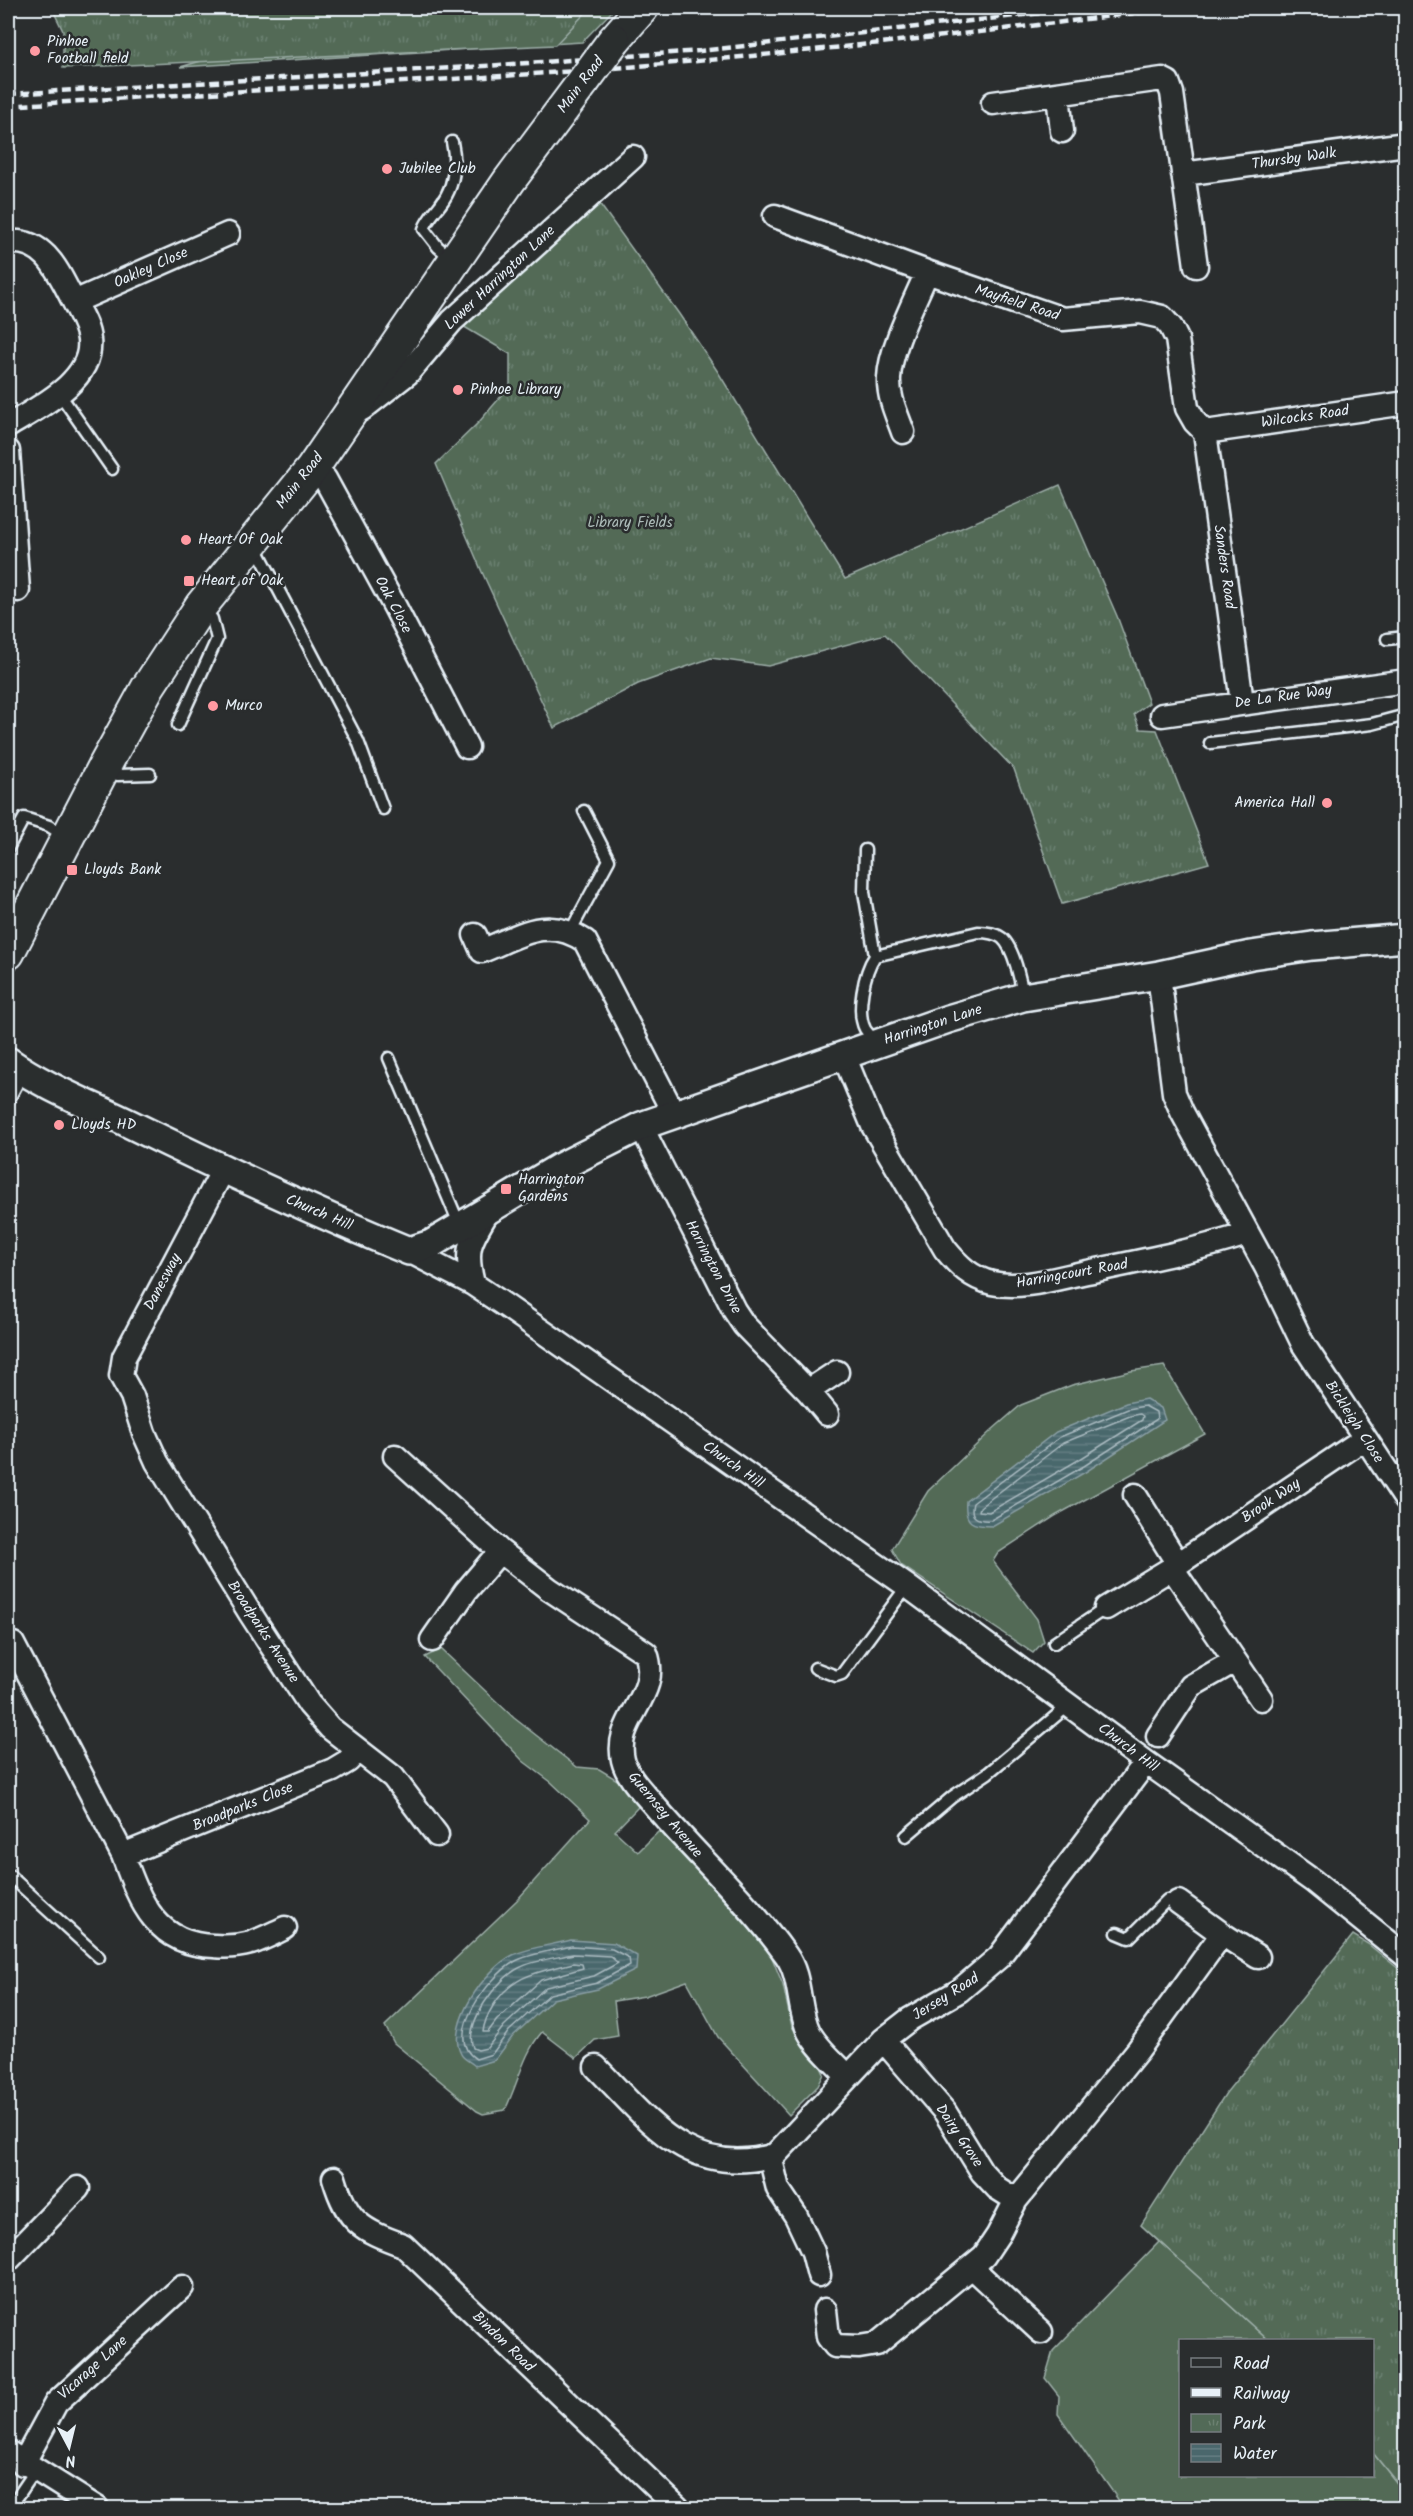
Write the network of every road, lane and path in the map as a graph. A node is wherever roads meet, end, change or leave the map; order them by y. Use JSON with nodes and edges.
{"nodes":[{"id":1,"x":627,"y":25,"type":"edge"},
{"id":2,"x":1058,"y":95,"type":"junction"},
{"id":3,"x":993,"y":103,"type":"dead end"},
{"id":4,"x":1062,"y":131,"type":"dead end"},
{"id":5,"x":452,"y":142,"type":"dead end"},
{"id":6,"x":1406,"y":144,"type":"edge"},
{"id":7,"x":633,"y":157,"type":"dead end"},
{"id":8,"x":1183,"y":174,"type":"junction"},
{"id":9,"x":775,"y":216,"type":"dead end"},
{"id":10,"x":228,"y":234,"type":"dead end"},
{"id":11,"x":8,"y":242,"type":"edge"},
{"id":12,"x":455,"y":261,"type":"junction"},
{"id":13,"x":1196,"y":266,"type":"dead end"},
{"id":14,"x":927,"y":272,"type":"junction"},
{"id":15,"x":74,"y":302,"type":"junction"},
{"id":16,"x":58,"y":393,"type":"junction"},
{"id":17,"x":1406,"y":403,"type":"edge"},
{"id":18,"x":342,"y":424,"type":"junction"},
{"id":19,"x":8,"y":426,"type":"edge"},
{"id":20,"x":903,"y":432,"type":"dead end"},
{"id":21,"x":1205,"y":432,"type":"junction"},
{"id":22,"x":8,"y":451,"type":"edge"},
{"id":23,"x":112,"y":469,"type":"dead end"},
{"id":24,"x":312,"y":469,"type":"junction"},
{"id":25,"x":253,"y":540,"type":"junction"},
{"id":26,"x":18,"y":590,"type":"dead end"},
{"id":27,"x":201,"y":606,"type":"junction"},
{"id":28,"x":1406,"y":637,"type":"edge"},
{"id":29,"x":1387,"y":639,"type":"dead end"},
{"id":30,"x":1406,"y":681,"type":"edge"},
{"id":31,"x":1242,"y":702,"type":"junction"},
{"id":32,"x":1162,"y":715,"type":"dead end"},
{"id":33,"x":1406,"y":715,"type":"edge"},
{"id":34,"x":178,"y":725,"type":"dead end"},
{"id":35,"x":1210,"y":743,"type":"dead end"},
{"id":36,"x":467,"y":747,"type":"dead end"},
{"id":37,"x":104,"y":767,"type":"junction"},
{"id":38,"x":150,"y":774,"type":"dead end"},
{"id":39,"x":383,"y":809,"type":"dead end"},
{"id":40,"x":584,"y":811,"type":"dead end"},
{"id":41,"x":67,"y":838,"type":"junction"},
{"id":42,"x":8,"y":848,"type":"edge"},
{"id":43,"x":865,"y":850,"type":"dead end"},
{"id":44,"x":570,"y":932,"type":"junction"},
{"id":45,"x":475,"y":935,"type":"dead end"},
{"id":46,"x":1406,"y":938,"type":"edge"},
{"id":47,"x":8,"y":953,"type":"edge"},
{"id":48,"x":875,"y":956,"type":"junction"},
{"id":49,"x":1159,"y":975,"type":"junction"},
{"id":50,"x":1023,"y":997,"type":"junction"},
{"id":51,"x":879,"y":1043,"type":"junction"},
{"id":52,"x":844,"y":1056,"type":"junction"},
{"id":53,"x":389,"y":1058,"type":"dead end"},
{"id":54,"x":16,"y":1067,"type":"edge"},
{"id":55,"x":8,"y":1101,"type":"edge"},
{"id":56,"x":674,"y":1114,"type":"junction"},
{"id":57,"x":641,"y":1126,"type":"junction"},
{"id":58,"x":223,"y":1170,"type":"junction"},
{"id":59,"x":489,"y":1210,"type":"junction"},
{"id":60,"x":460,"y":1227,"type":"junction"},
{"id":61,"x":1247,"y":1234,"type":"junction"},
{"id":62,"x":409,"y":1251,"type":"junction"},
{"id":63,"x":473,"y":1284,"type":"junction"},
{"id":64,"x":837,"y":1372,"type":"dead end"},
{"id":65,"x":808,"y":1391,"type":"junction"},
{"id":66,"x":132,"y":1396,"type":"joint"},
{"id":67,"x":827,"y":1414,"type":"dead end"},
{"id":68,"x":1365,"y":1438,"type":"junction"},
{"id":69,"x":395,"y":1456,"type":"dead end"},
{"id":70,"x":1135,"y":1495,"type":"dead end"},
{"id":71,"x":1406,"y":1500,"type":"edge"},
{"id":72,"x":500,"y":1551,"type":"junction"},
{"id":73,"x":1175,"y":1566,"type":"junction"},
{"id":74,"x":907,"y":1586,"type":"junction"},
{"id":75,"x":1106,"y":1608,"type":"joint"},
{"id":76,"x":432,"y":1640,"type":"dead end"},
{"id":77,"x":1054,"y":1643,"type":"dead end"},
{"id":78,"x":13,"y":1644,"type":"dead end"},
{"id":79,"x":1233,"y":1662,"type":"junction"},
{"id":80,"x":814,"y":1668,"type":"dead end"},
{"id":81,"x":1261,"y":1699,"type":"dead end"},
{"id":82,"x":1069,"y":1705,"type":"junction"},
{"id":83,"x":1158,"y":1736,"type":"dead end"},
{"id":84,"x":358,"y":1750,"type":"junction"},
{"id":85,"x":1146,"y":1762,"type":"junction"},
{"id":86,"x":437,"y":1835,"type":"dead end"},
{"id":87,"x":906,"y":1836,"type":"dead end"},
{"id":88,"x":123,"y":1855,"type":"junction"},
{"id":89,"x":8,"y":1874,"type":"edge"},
{"id":90,"x":1178,"y":1902,"type":"joint"},
{"id":91,"x":285,"y":1928,"type":"dead end"},
{"id":92,"x":1117,"y":1932,"type":"dead end"},
{"id":93,"x":1222,"y":1934,"type":"junction"},
{"id":94,"x":1406,"y":1956,"type":"edge"},
{"id":95,"x":1258,"y":1957,"type":"dead end"},
{"id":96,"x":99,"y":1958,"type":"dead end"},
{"id":97,"x":883,"y":2040,"type":"junction"},
{"id":98,"x":596,"y":2067,"type":"dead end"},
{"id":99,"x":848,"y":2077,"type":"junction"},
{"id":100,"x":770,"y":2156,"type":"junction"},
{"id":101,"x":334,"y":2178,"type":"dead end"},
{"id":102,"x":78,"y":2188,"type":"dead end"},
{"id":103,"x":1016,"y":2200,"type":"junction"},
{"id":104,"x":8,"y":2260,"type":"edge"},
{"id":105,"x":970,"y":2267,"type":"junction"},
{"id":106,"x":819,"y":2275,"type":"dead end"},
{"id":107,"x":182,"y":2287,"type":"dead end"},
{"id":108,"x":825,"y":2310,"type":"dead end"},
{"id":109,"x":1041,"y":2331,"type":"dead end"},
{"id":110,"x":22,"y":2463,"type":"edge"},
{"id":111,"x":8,"y":2505,"type":"edge"},
{"id":112,"x":97,"y":2508,"type":"edge"},
{"id":113,"x":678,"y":2508,"type":"edge"}],
"edges":[{"from":1,"to":12,"type":"main road","name":"Main Road","bridge":true},
{"from":2,"to":3,"type":"street"},
{"from":2,"to":4,"type":"street"},
{"from":2,"to":8,"type":"street"},
{"from":5,"to":12,"type":"lane"},
{"from":6,"to":8,"type":"street","name":"Thursby Walk"},
{"from":7,"to":18,"type":"street","name":"Lower Harrington Lane"},
{"from":8,"to":13,"type":"street"},
{"from":9,"to":14,"type":"street","name":"Mayfield Road"},
{"from":10,"to":15,"type":"street","name":"Oakley Close"},
{"from":11,"to":15,"type":"street"},
{"from":12,"to":18,"type":"main road","name":"Main Road"},
{"from":14,"to":20,"type":"street"},
{"from":14,"to":21,"type":"street","name":"Mayfield Road"},
{"from":15,"to":16,"type":"street"},
{"from":16,"to":19,"type":"street"},
{"from":16,"to":23,"type":"lane"},
{"from":17,"to":21,"type":"street","name":"Wilcocks Road"},
{"from":18,"to":24,"type":"main road","name":"Main Road"},
{"from":21,"to":31,"type":"street","name":"Sanders Road"},
{"from":22,"to":26,"type":"street"},
{"from":24,"to":25,"type":"main road","name":"Main Road"},
{"from":24,"to":36,"type":"street","name":"Oak Close"},
{"from":25,"to":27,"type":"main road","name":"Main Road"},
{"from":25,"to":39,"type":"lane"},
{"from":27,"to":34,"type":"lane"},
{"from":27,"to":37,"type":"main road","name":"Main Road"},
{"from":28,"to":29,"type":"lane"},
{"from":30,"to":31,"type":"street","name":"De La Rue Way"},
{"from":31,"to":32,"type":"street","name":"De La Rue Way"},
{"from":33,"to":35,"type":"lane"},
{"from":37,"to":38,"type":"lane"},
{"from":37,"to":41,"type":"main road","name":"Main Road"},
{"from":40,"to":44,"type":"lane"},
{"from":41,"to":42,"type":"lane"},
{"from":41,"to":47,"type":"main road","name":"Main Road"},
{"from":43,"to":48,"type":"lane"},
{"from":44,"to":45,"type":"street"},
{"from":44,"to":56,"type":"street"},
{"from":46,"to":49,"type":"street","name":"Harrington Lane"},
{"from":48,"to":50,"type":"lane"},
{"from":48,"to":51,"type":"lane"},
{"from":49,"to":50,"type":"street","name":"Harrington Lane"},
{"from":49,"to":61,"type":"street"},
{"from":50,"to":51,"type":"street","name":"Harrington Lane"},
{"from":51,"to":52,"type":"street","name":"Harrington Lane"},
{"from":52,"to":56,"type":"street","name":"Harrington Lane"},
{"from":52,"to":61,"type":"street","name":"Harringcourt Road"},
{"from":53,"to":60,"type":"lane"},
{"from":54,"to":55,"type":"lane"},
{"from":54,"to":58,"type":"street","name":"Church Hill"},
{"from":56,"to":57,"type":"street","name":"Harrington Lane"},
{"from":57,"to":59,"type":"street","name":"Harrington Lane"},
{"from":57,"to":65,"type":"street","name":"Harrington Drive"},
{"from":58,"to":62,"type":"street","name":"Church Hill"},
{"from":58,"to":66,"type":"street","name":"Danesway"},
{"from":59,"to":60,"type":"street","name":"Harrington Lane"},
{"from":59,"to":63,"type":"street","name":"Harrington Lane"},
{"from":60,"to":62,"type":"street","name":"Harrington Lane"},
{"from":61,"to":68,"type":"street","name":"Bickleigh Close"},
{"from":62,"to":63,"type":"street","name":"Church Hill"},
{"from":63,"to":74,"type":"street","name":"Church Hill"},
{"from":64,"to":65,"type":"street"},
{"from":65,"to":67,"type":"street","name":"Harrington Drive"},
{"from":66,"to":84,"type":"street","name":"Broadparks Avenue"},
{"from":68,"to":71,"type":"street","name":"Bickleigh Close"},
{"from":68,"to":73,"type":"street","name":"Brook Way"},
{"from":69,"to":72,"type":"street","name":"Guernsey Avenue"},
{"from":70,"to":73,"type":"street"},
{"from":72,"to":76,"type":"street"},
{"from":72,"to":99,"type":"street","name":"Guernsey Avenue"},
{"from":73,"to":75,"type":"street","name":"Brook Way"},
{"from":73,"to":79,"type":"street"},
{"from":74,"to":80,"type":"lane"},
{"from":74,"to":82,"type":"street","name":"Church Hill"},
{"from":75,"to":77,"type":"lane","name":"Brook Way"},
{"from":78,"to":88,"type":"street"},
{"from":79,"to":81,"type":"street"},
{"from":79,"to":83,"type":"street"},
{"from":82,"to":85,"type":"street","name":"Church Hill"},
{"from":82,"to":87,"type":"lane"},
{"from":84,"to":86,"type":"street","name":"Broadparks Avenue"},
{"from":84,"to":88,"type":"street","name":"Broadparks Close"},
{"from":85,"to":94,"type":"street","name":"Church Hill"},
{"from":85,"to":97,"type":"street","name":"Jersey Road"},
{"from":88,"to":91,"type":"street"},
{"from":89,"to":96,"type":"lane"},
{"from":90,"to":92,"type":"lane"},
{"from":90,"to":93,"type":"street"},
{"from":93,"to":95,"type":"street"},
{"from":93,"to":103,"type":"street"},
{"from":97,"to":99,"type":"street","name":"Jersey Road"},
{"from":97,"to":103,"type":"street","name":"Dairy Grove"},
{"from":98,"to":100,"type":"street"},
{"from":99,"to":100,"type":"street","name":"Jersey Road"},
{"from":100,"to":106,"type":"street"},
{"from":101,"to":113,"type":"street","name":"Bindon Road"},
{"from":102,"to":104,"type":"street"},
{"from":103,"to":105,"type":"street"},
{"from":105,"to":108,"type":"street"},
{"from":105,"to":109,"type":"street"},
{"from":107,"to":110,"type":"street","name":"Vicarage Lane"},
{"from":110,"to":111,"type":"lane"},
{"from":110,"to":112,"type":"street"}]}
